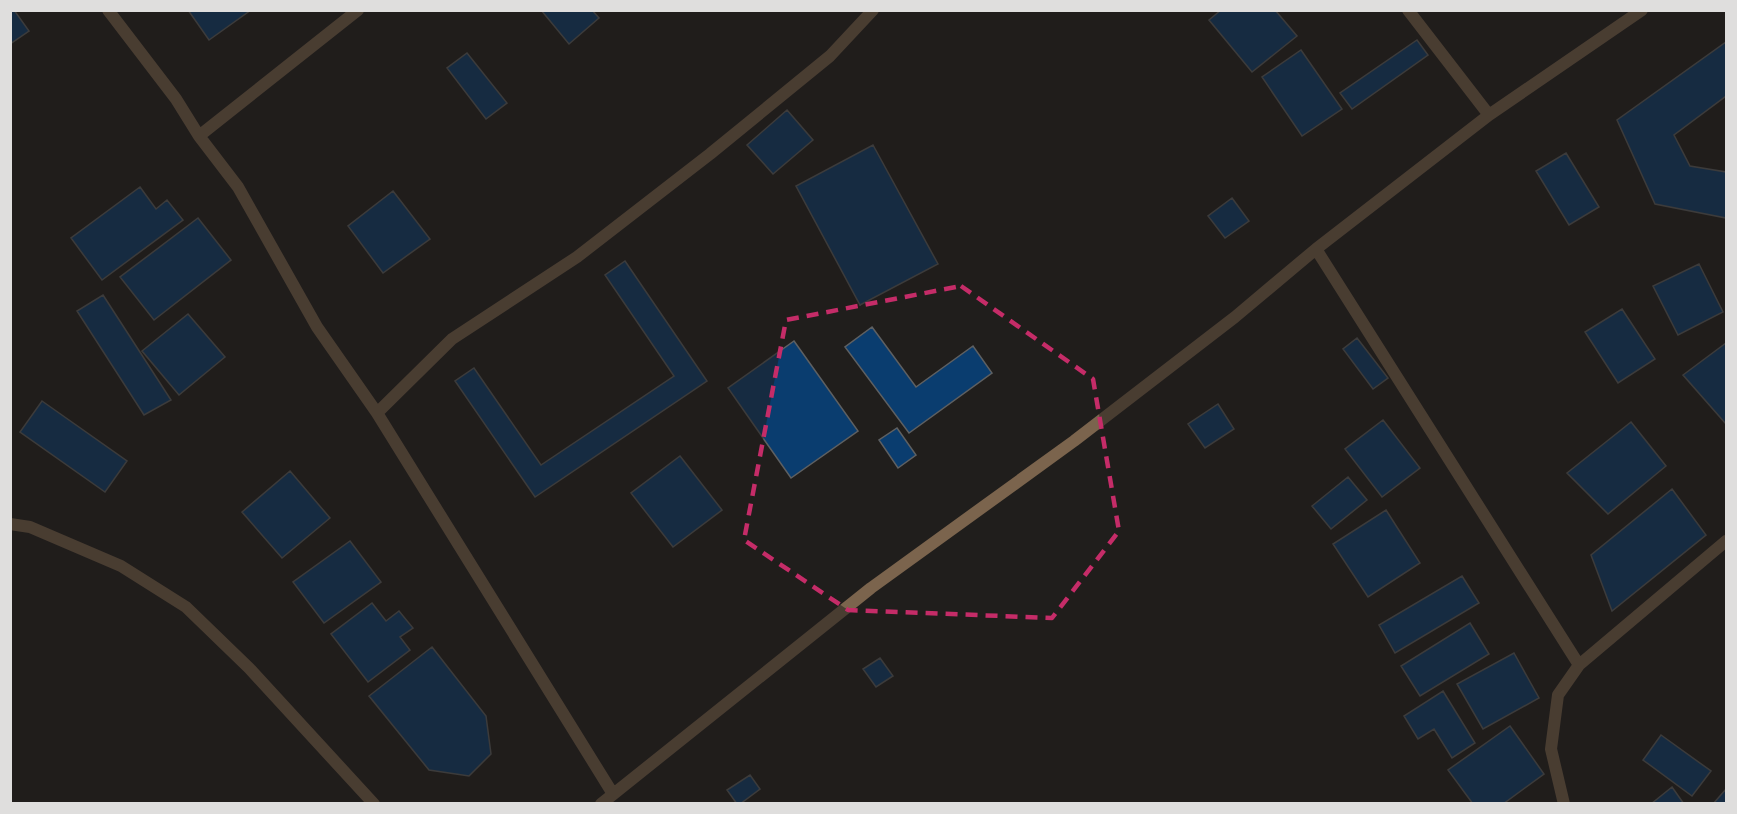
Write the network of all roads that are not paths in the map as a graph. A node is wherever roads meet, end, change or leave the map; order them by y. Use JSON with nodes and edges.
{"nodes":[{"id":1,"x":108,"y":10,"type":"edge"},
{"id":2,"x":358,"y":10,"type":"edge"},
{"id":3,"x":873,"y":10,"type":"edge"},
{"id":4,"x":1408,"y":10,"type":"edge"},
{"id":5,"x":1642,"y":10,"type":"edge"},
{"id":6,"x":1489,"y":115,"type":"junction"},
{"id":7,"x":199,"y":136,"type":"junction"},
{"id":8,"x":1316,"y":249,"type":"junction"},
{"id":9,"x":377,"y":413,"type":"junction"},
{"id":10,"x":10,"y":524,"type":"edge"},
{"id":11,"x":1726,"y":541,"type":"edge"},
{"id":12,"x":1579,"y":665,"type":"junction"},
{"id":13,"x":613,"y":794,"type":"junction"},
{"id":14,"x":374,"y":804,"type":"edge"},
{"id":15,"x":601,"y":804,"type":"edge"},
{"id":16,"x":1564,"y":804,"type":"edge"}],
"edges":[{"from":1,"to":7,"type":"street"},
{"from":2,"to":7,"type":"street"},
{"from":3,"to":9,"type":"street"},
{"from":4,"to":6,"type":"street"},
{"from":5,"to":6,"type":"street"},
{"from":6,"to":8,"type":"street"},
{"from":7,"to":9,"type":"street"},
{"from":8,"to":12,"type":"street"},
{"from":8,"to":13,"type":"street"},
{"from":9,"to":13,"type":"street"},
{"from":10,"to":14,"type":"street"},
{"from":11,"to":12,"type":"street"},
{"from":12,"to":16,"type":"street"},
{"from":13,"to":15,"type":"street"}]}
